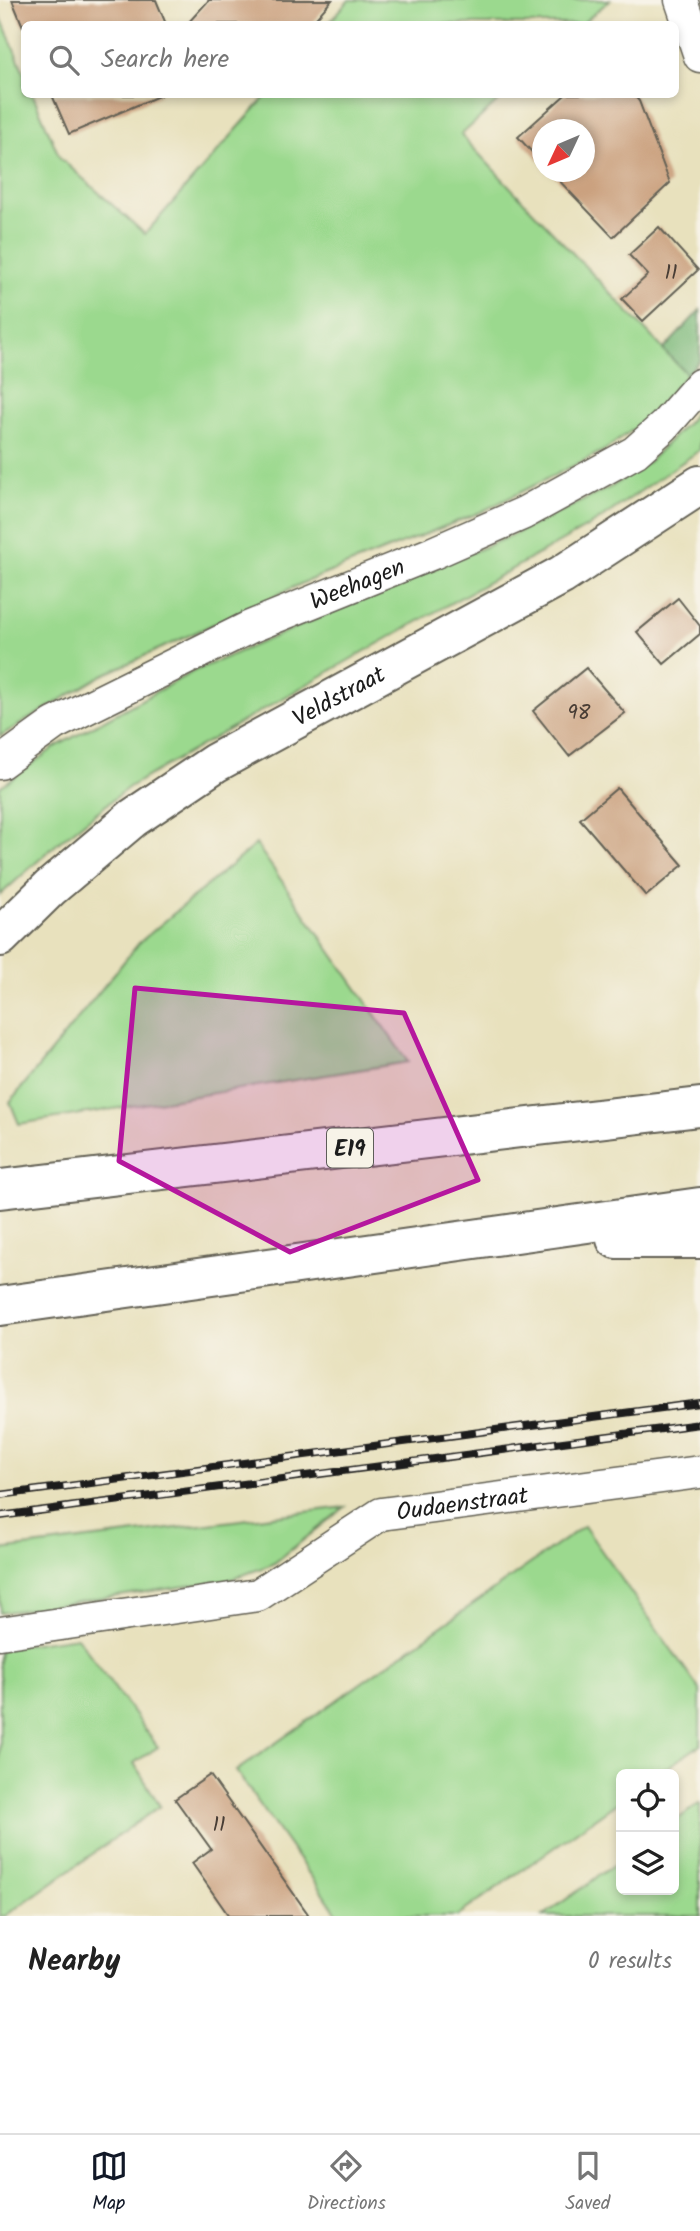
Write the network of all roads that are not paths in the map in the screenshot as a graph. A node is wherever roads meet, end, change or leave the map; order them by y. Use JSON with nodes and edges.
{"nodes":[{"id":1,"x":681,"y":0,"type":"edge"},
{"id":2,"x":700,"y":56,"type":"edge"},
{"id":3,"x":700,"y":385,"type":"edge"},
{"id":4,"x":700,"y":485,"type":"edge"},
{"id":5,"x":0,"y":763,"type":"edge"},
{"id":6,"x":0,"y":937,"type":"edge"},
{"id":7,"x":700,"y":1107,"type":"edge"},
{"id":8,"x":0,"y":1189,"type":"edge"},
{"id":9,"x":700,"y":1207,"type":"edge"},
{"id":10,"x":700,"y":1239,"type":"edge"},
{"id":11,"x":474,"y":1240,"type":"junction"},
{"id":12,"x":0,"y":1306,"type":"edge"},
{"id":13,"x":700,"y":1472,"type":"edge"},
{"id":14,"x":0,"y":1633,"type":"edge"}],
"edges":[{"from":1,"to":2,"type":"street"},
{"from":3,"to":5,"type":"street","name":"Weehagen"},
{"from":4,"to":6,"type":"main road","name":"Veldstraat"},
{"from":7,"to":8,"type":"main road","number":"E19"},
{"from":9,"to":11,"type":"main road"},
{"from":10,"to":11,"type":"main road"},
{"from":11,"to":12,"type":"main road"},
{"from":13,"to":14,"type":"street","name":"Oudaenstraat"}]}
